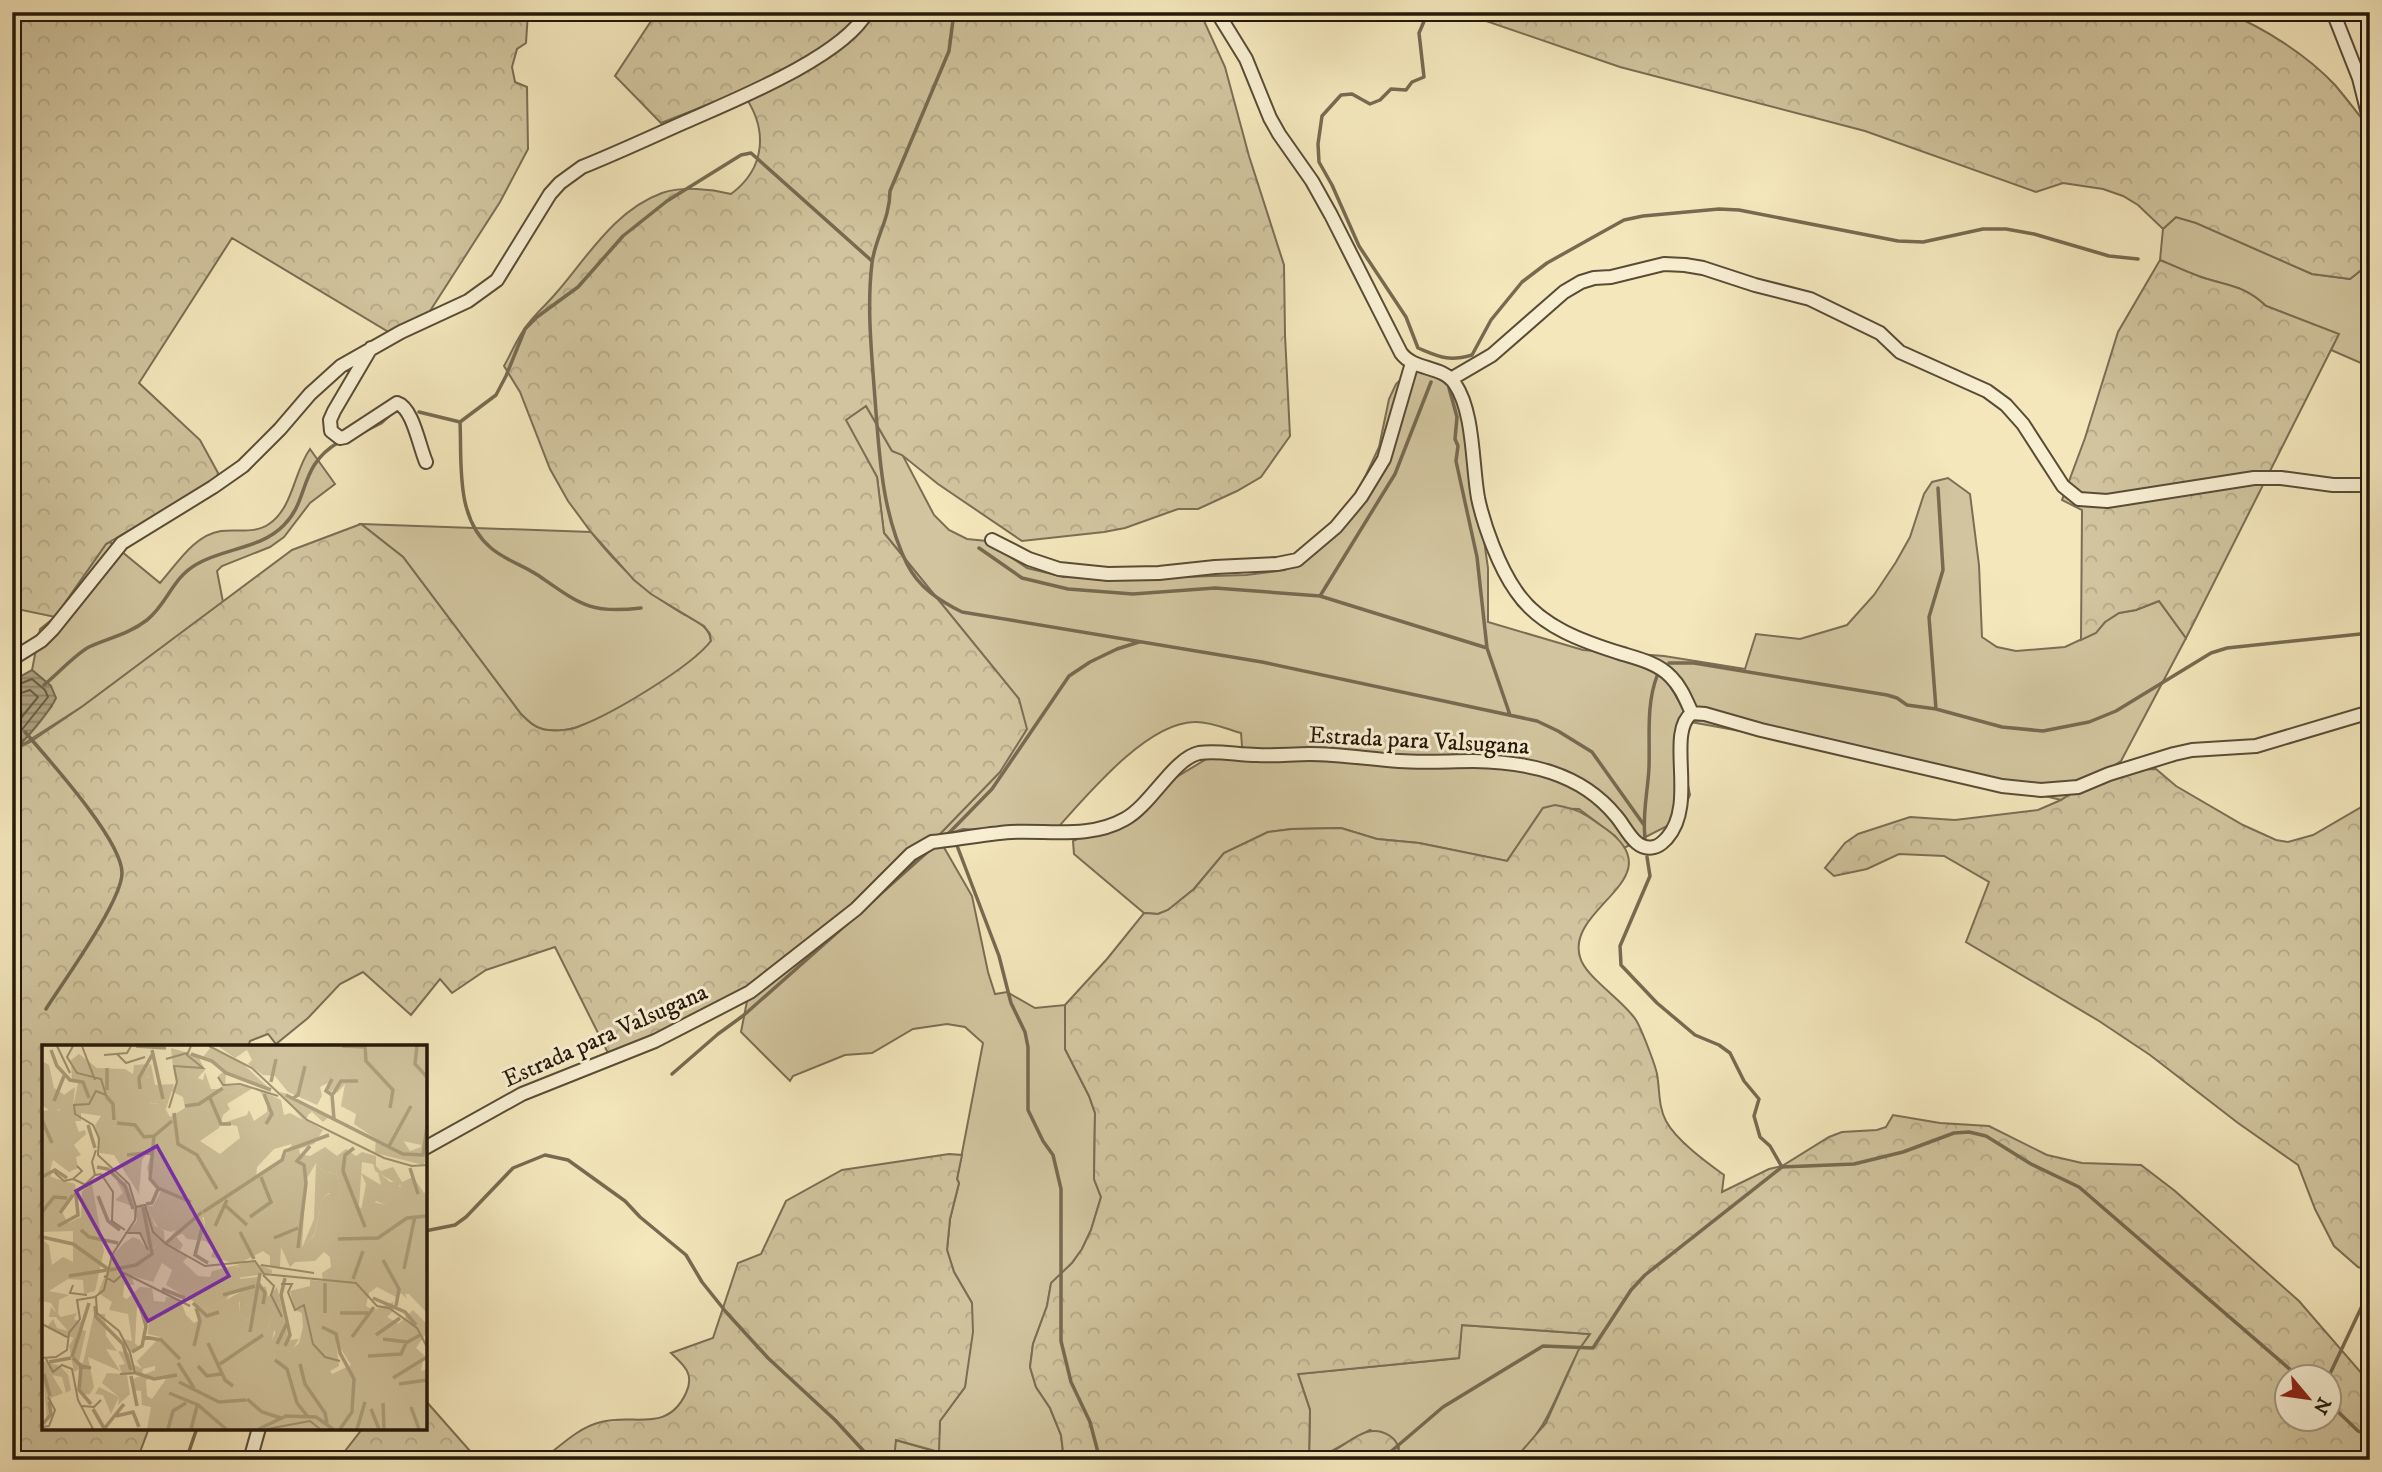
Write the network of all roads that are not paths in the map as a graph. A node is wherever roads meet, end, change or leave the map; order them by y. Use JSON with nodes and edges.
{"nodes":[{"id":1,"x":867,"y":12,"type":"edge"},
{"id":2,"x":1217,"y":12,"type":"edge"},
{"id":3,"x":2333,"y":12,"type":"edge"},
{"id":4,"x":2370,"y":122,"type":"edge"},
{"id":5,"x":371,"y":348,"type":"junction"},
{"id":6,"x":1412,"y":363,"type":"junction"},
{"id":7,"x":1451,"y":379,"type":"junction"},
{"id":8,"x":426,"y":462,"type":"dead end"},
{"id":9,"x":2370,"y":485,"type":"edge"},
{"id":10,"x":992,"y":540,"type":"dead end"},
{"id":11,"x":12,"y":659,"type":"edge"},
{"id":12,"x":2370,"y":712,"type":"edge"},
{"id":13,"x":1692,"y":713,"type":"junction"},
{"id":14,"x":427,"y":1147,"type":"edge"},
{"id":15,"x":258,"y":1430,"type":"edge"},
{"id":16,"x":250,"y":1460,"type":"edge"}],
"edges":[{"from":1,"to":5,"type":"street"},
{"from":2,"to":6,"type":"street"},
{"from":3,"to":4,"type":"street"},
{"from":5,"to":8,"type":"street"},
{"from":5,"to":11,"type":"street"},
{"from":6,"to":7,"type":"street"},
{"from":6,"to":10,"type":"street"},
{"from":7,"to":9,"type":"street"},
{"from":7,"to":13,"type":"street"},
{"from":12,"to":13,"type":"street"},
{"from":13,"to":14,"type":"street","name":"Estrada para Valsugana"},
{"from":15,"to":16,"type":"street"}]}
